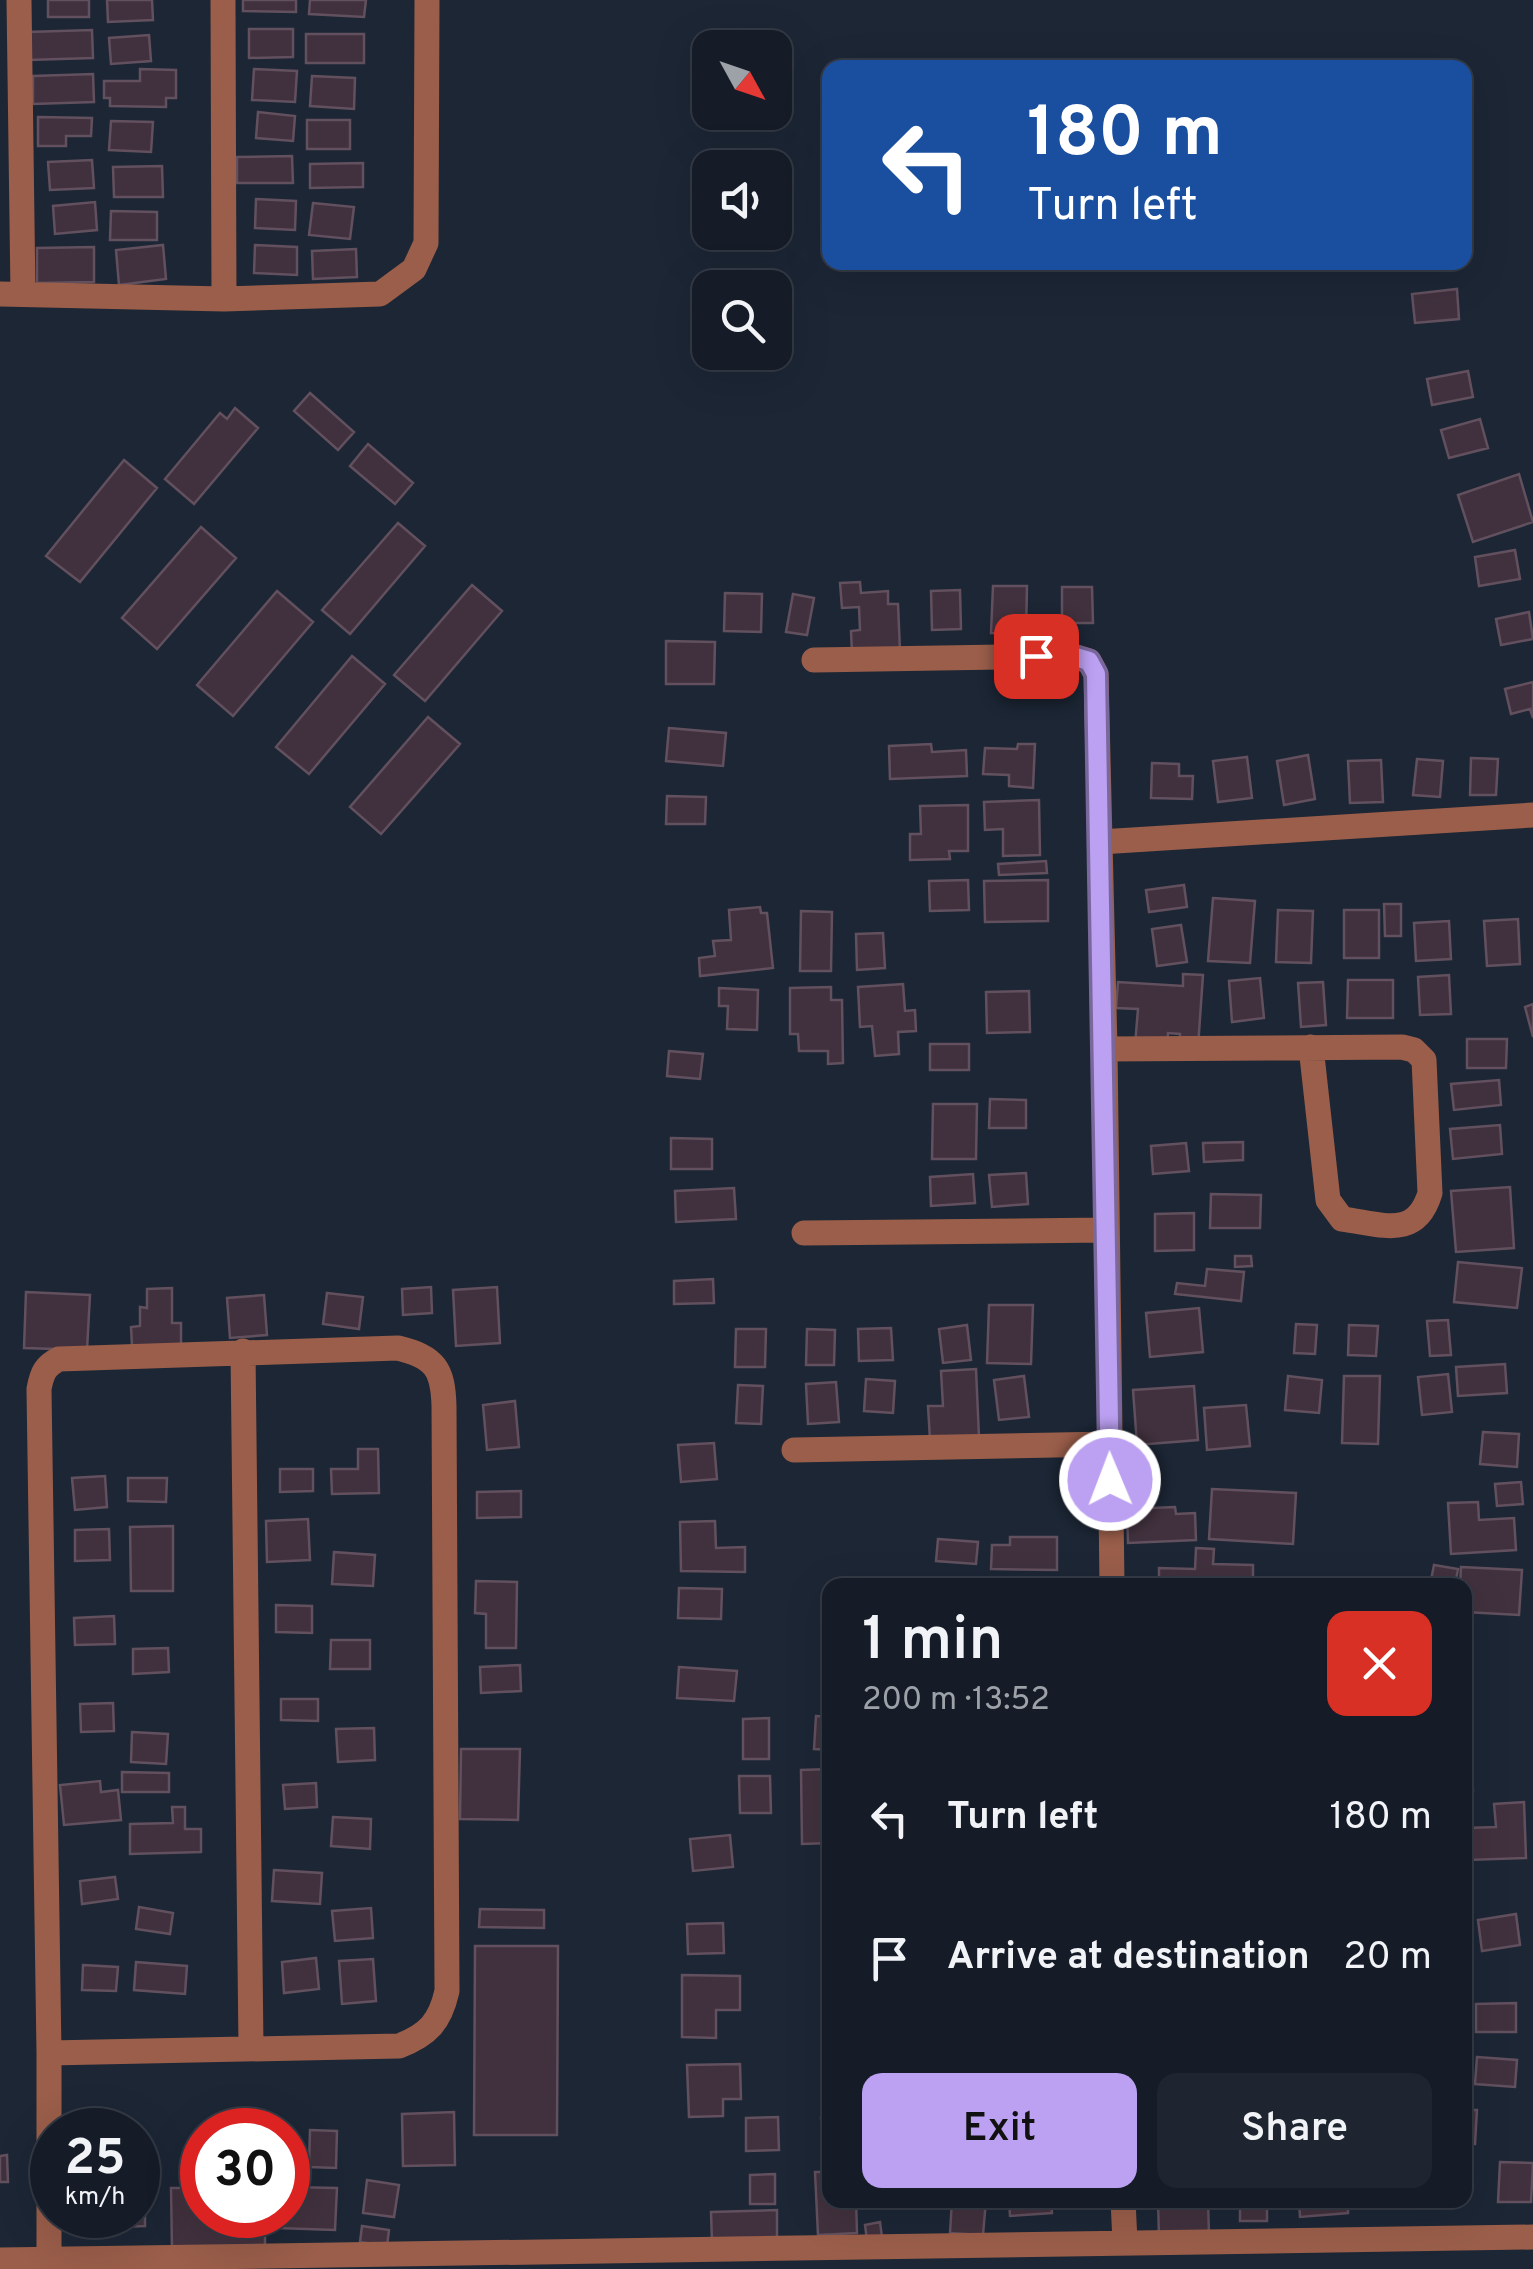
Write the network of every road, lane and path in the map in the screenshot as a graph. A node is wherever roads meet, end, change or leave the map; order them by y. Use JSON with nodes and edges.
{"nodes":[{"id":1,"x":19,"y":0,"type":"edge"},
{"id":2,"x":223,"y":0,"type":"edge"},
{"id":3,"x":427,"y":0,"type":"edge"},
{"id":4,"x":12,"y":294,"type":"edge"},
{"id":5,"x":224,"y":299,"type":"junction"},
{"id":6,"x":814,"y":660,"type":"dead end"},
{"id":7,"x":1533,"y":815,"type":"edge"},
{"id":8,"x":1100,"y":842,"type":"junction"},
{"id":9,"x":1311,"y":1047,"type":"junction"},
{"id":10,"x":1105,"y":1048,"type":"junction"},
{"id":11,"x":1107,"y":1230,"type":"junction"},
{"id":12,"x":804,"y":1233,"type":"dead end"},
{"id":13,"x":243,"y":1351,"type":"junction"},
{"id":14,"x":1110,"y":1444,"type":"junction"},
{"id":15,"x":794,"y":1450,"type":"dead end"},
{"id":16,"x":1112,"y":1578,"type":"edge"},
{"id":17,"x":250,"y":2048,"type":"junction"},
{"id":18,"x":49,"y":2053,"type":"junction"},
{"id":19,"x":1124,"y":2208,"type":"edge"},
{"id":20,"x":1533,"y":2237,"type":"edge"},
{"id":21,"x":1125,"y":2242,"type":"junction"},
{"id":22,"x":0,"y":2260,"type":"edge"},
{"id":23,"x":49,"y":2260,"type":"junction"},
{"id":24,"x":632,"y":2260,"type":"edge"},
{"id":25,"x":404,"y":2262,"type":"edge"}],
"edges":[{"from":1,"to":4,"type":"street"},
{"from":2,"to":5,"type":"street"},
{"from":3,"to":5,"type":"street"},
{"from":4,"to":5,"type":"street"},
{"from":6,"to":8,"type":"street"},
{"from":7,"to":8,"type":"street"},
{"from":8,"to":10,"type":"street"},
{"from":9,"to":9,"type":"street"},
{"from":9,"to":10,"type":"street"},
{"from":10,"to":11,"type":"street"},
{"from":11,"to":12,"type":"street"},
{"from":11,"to":14,"type":"street"},
{"from":13,"to":17,"type":"street"},
{"from":13,"to":17,"type":"street"},
{"from":13,"to":18,"type":"street"},
{"from":14,"to":15,"type":"street"},
{"from":14,"to":16,"type":"street"},
{"from":17,"to":18,"type":"street"},
{"from":18,"to":23,"type":"street"},
{"from":19,"to":21,"type":"street"},
{"from":20,"to":21,"type":"street"},
{"from":21,"to":24,"type":"street"},
{"from":22,"to":23,"type":"street"},
{"from":23,"to":25,"type":"street"},
{"from":24,"to":25,"type":"street"}]}
